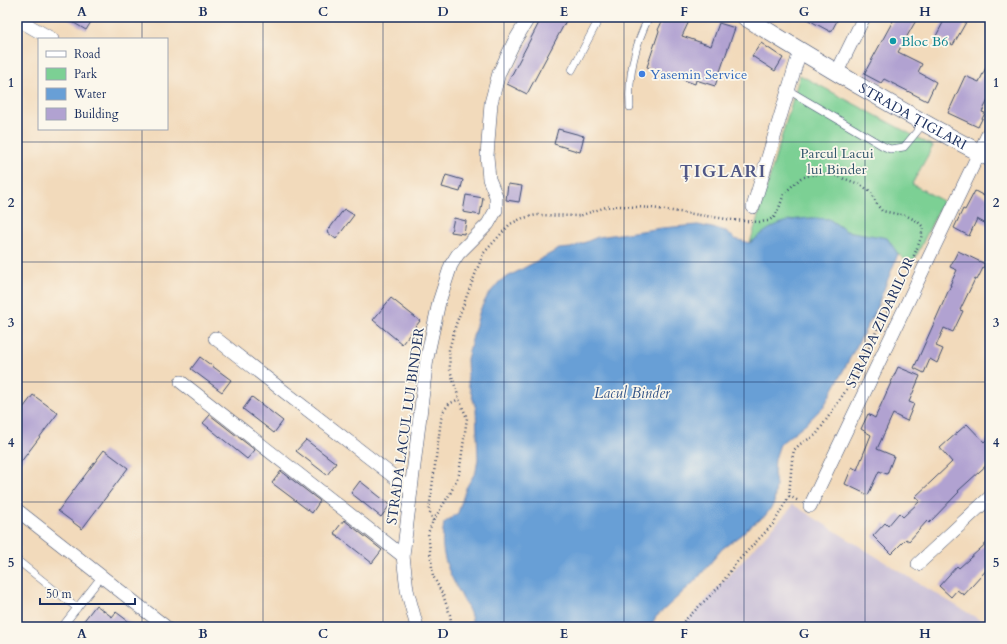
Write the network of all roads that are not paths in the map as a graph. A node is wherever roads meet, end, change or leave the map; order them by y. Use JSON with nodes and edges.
{"nodes":[{"id":1,"x":528,"y":17,"type":"edge"},
{"id":2,"x":600,"y":17,"type":"edge"},
{"id":3,"x":649,"y":17,"type":"edge"},
{"id":4,"x":745,"y":17,"type":"edge"},
{"id":5,"x":864,"y":17,"type":"edge"},
{"id":6,"x":17,"y":19,"type":"edge"},
{"id":7,"x":50,"y":38,"type":"edge"},
{"id":8,"x":800,"y":50,"type":"junction"},
{"id":9,"x":572,"y":70,"type":"dead end"},
{"id":10,"x":837,"y":72,"type":"junction"},
{"id":11,"x":788,"y":90,"type":"junction"},
{"id":12,"x":630,"y":107,"type":"dead end"},
{"id":13,"x":924,"y":122,"type":"junction"},
{"id":14,"x":990,"y":130,"type":"edge"},
{"id":15,"x":984,"y":155,"type":"edge"},
{"id":16,"x":753,"y":206,"type":"dead end"},
{"id":17,"x":215,"y":338,"type":"dead end"},
{"id":18,"x":181,"y":382,"type":"dead end"},
{"id":19,"x":411,"y":490,"type":"junction"},
{"id":20,"x":990,"y":497,"type":"edge"},
{"id":21,"x":810,"y":506,"type":"dead end"},
{"id":22,"x":17,"y":510,"type":"edge"},
{"id":23,"x":404,"y":556,"type":"junction"},
{"id":24,"x":17,"y":560,"type":"edge"},
{"id":25,"x":918,"y":564,"type":"dead end"},
{"id":26,"x":102,"y":576,"type":"junction"},
{"id":27,"x":77,"y":608,"type":"junction"},
{"id":28,"x":62,"y":627,"type":"edge"},
{"id":29,"x":166,"y":627,"type":"edge"},
{"id":30,"x":417,"y":627,"type":"edge"}],
"edges":[{"from":1,"to":19,"type":"street","name":"STRADA LACUL LUI BINDER"},
{"from":2,"to":9,"type":"lane"},
{"from":3,"to":12,"type":"lane"},
{"from":4,"to":8,"type":"street","name":"STRADA ȚIGLARI"},
{"from":5,"to":10,"type":"street"},
{"from":6,"to":7,"type":"street"},
{"from":8,"to":10,"type":"street","name":"STRADA ȚIGLARI"},
{"from":8,"to":11,"type":"street"},
{"from":10,"to":13,"type":"street","name":"STRADA ȚIGLARI"},
{"from":11,"to":13,"type":"lane"},
{"from":11,"to":16,"type":"street"},
{"from":13,"to":15,"type":"street","name":"STRADA ȚIGLARI"},
{"from":14,"to":15,"type":"street","name":"STRADA ZIDARILOR"},
{"from":15,"to":21,"type":"street","name":"STRADA ZIDARILOR"},
{"from":17,"to":19,"type":"street"},
{"from":18,"to":23,"type":"street"},
{"from":19,"to":23,"type":"street","name":"STRADA LACUL LUI BINDER"},
{"from":20,"to":25,"type":"street"},
{"from":22,"to":26,"type":"street"},
{"from":23,"to":30,"type":"street","name":"STRADA LACUL LUI BINDER"},
{"from":24,"to":27,"type":"lane"},
{"from":26,"to":27,"type":"lane"},
{"from":26,"to":29,"type":"street"},
{"from":27,"to":28,"type":"lane"}]}
